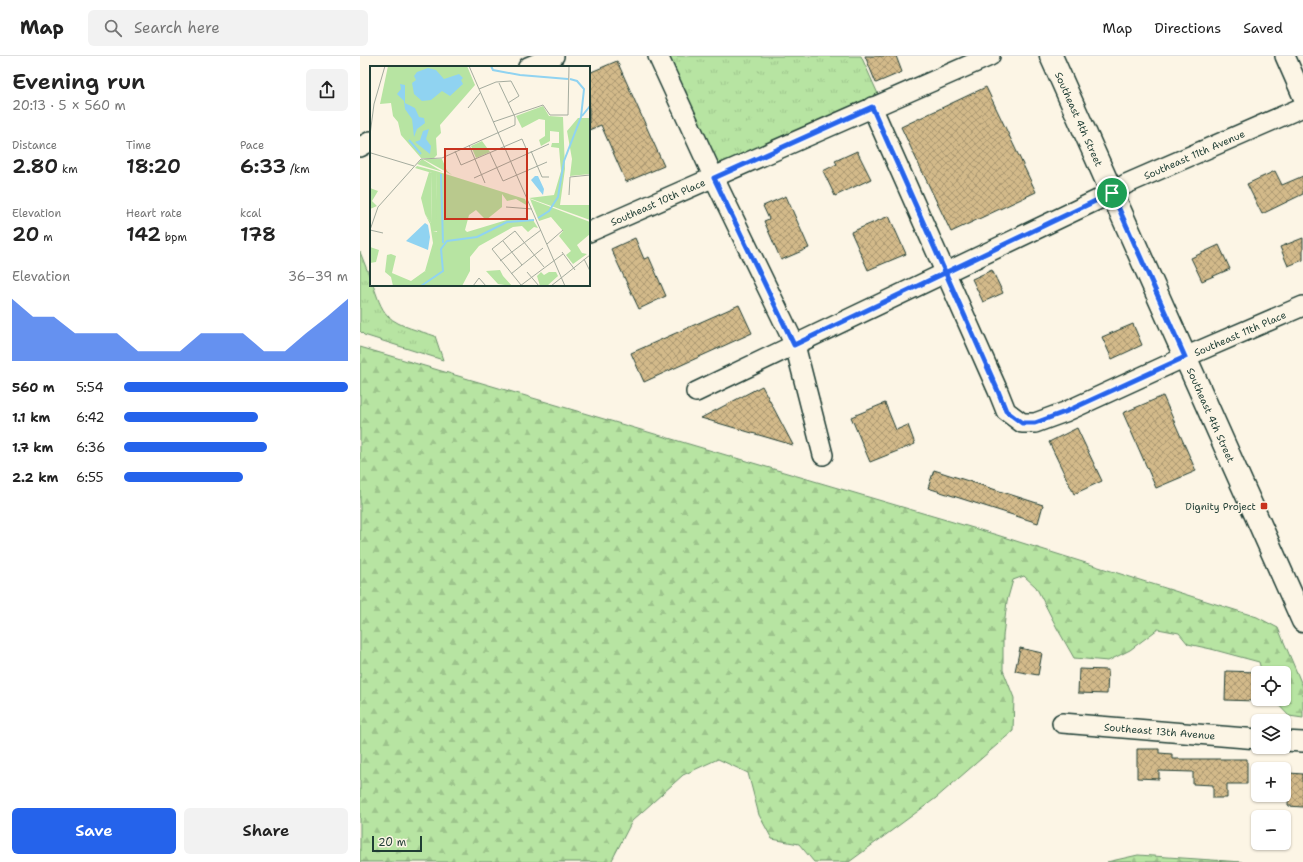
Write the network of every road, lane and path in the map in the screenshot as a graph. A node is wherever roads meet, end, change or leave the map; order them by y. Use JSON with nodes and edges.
{"nodes":[{"id":1,"x":554,"y":56,"type":"edge"},
{"id":2,"x":658,"y":56,"type":"edge"},
{"id":3,"x":990,"y":56,"type":"edge"},
{"id":4,"x":1051,"y":56,"type":"edge"},
{"id":5,"x":1285,"y":56,"type":"edge"},
{"id":6,"x":530,"y":66,"type":"edge"},
{"id":7,"x":1303,"y":97,"type":"edge"},
{"id":8,"x":872,"y":107,"type":"junction"},
{"id":9,"x":1303,"y":107,"type":"edge"},
{"id":10,"x":370,"y":142,"type":"edge"},
{"id":11,"x":360,"y":147,"type":"edge"},
{"id":12,"x":714,"y":178,"type":"junction"},
{"id":13,"x":1112,"y":193,"type":"junction"},
{"id":14,"x":590,"y":232,"type":"edge"},
{"id":15,"x":946,"y":272,"type":"junction"},
{"id":16,"x":1303,"y":306,"type":"edge"},
{"id":17,"x":794,"y":345,"type":"junction"},
{"id":18,"x":1185,"y":357,"type":"junction"},
{"id":19,"x":696,"y":392,"type":"dead end"},
{"id":20,"x":823,"y":455,"type":"dead end"},
{"id":21,"x":1303,"y":621,"type":"edge"},
{"id":22,"x":1062,"y":723,"type":"dead end"},
{"id":23,"x":1251,"y":738,"type":"edge"},
{"id":24,"x":1291,"y":741,"type":"edge"},
{"id":25,"x":1303,"y":742,"type":"edge"}],
"edges":[{"from":1,"to":6,"type":"street"},
{"from":2,"to":12,"type":"street"},
{"from":3,"to":8,"type":"street","name":"Southeast 10th Place"},
{"from":4,"to":13,"type":"street","name":"Southeast 4th Street"},
{"from":5,"to":7,"type":"street"},
{"from":8,"to":12,"type":"street","name":"Southeast 10th Place"},
{"from":8,"to":15,"type":"street"},
{"from":9,"to":13,"type":"street","name":"Southeast 11th Avenue"},
{"from":10,"to":11,"type":"street"},
{"from":12,"to":14,"type":"street","name":"Southeast 10th Place"},
{"from":12,"to":17,"type":"street"},
{"from":13,"to":15,"type":"street","name":"Southeast 11th Avenue"},
{"from":13,"to":18,"type":"street","name":"Southeast 4th Street"},
{"from":15,"to":17,"type":"street","name":"Southeast 11th Avenue"},
{"from":15,"to":18,"type":"street","name":"Southeast 11th Place"},
{"from":16,"to":18,"type":"street","name":"Southeast 11th Place"},
{"from":17,"to":19,"type":"street","name":"Southeast 11th Avenue"},
{"from":17,"to":20,"type":"street"},
{"from":18,"to":21,"type":"street","name":"Southeast 4th Street"},
{"from":22,"to":23,"type":"street","name":"Southeast 13th Avenue"},
{"from":24,"to":25,"type":"street"}]}
